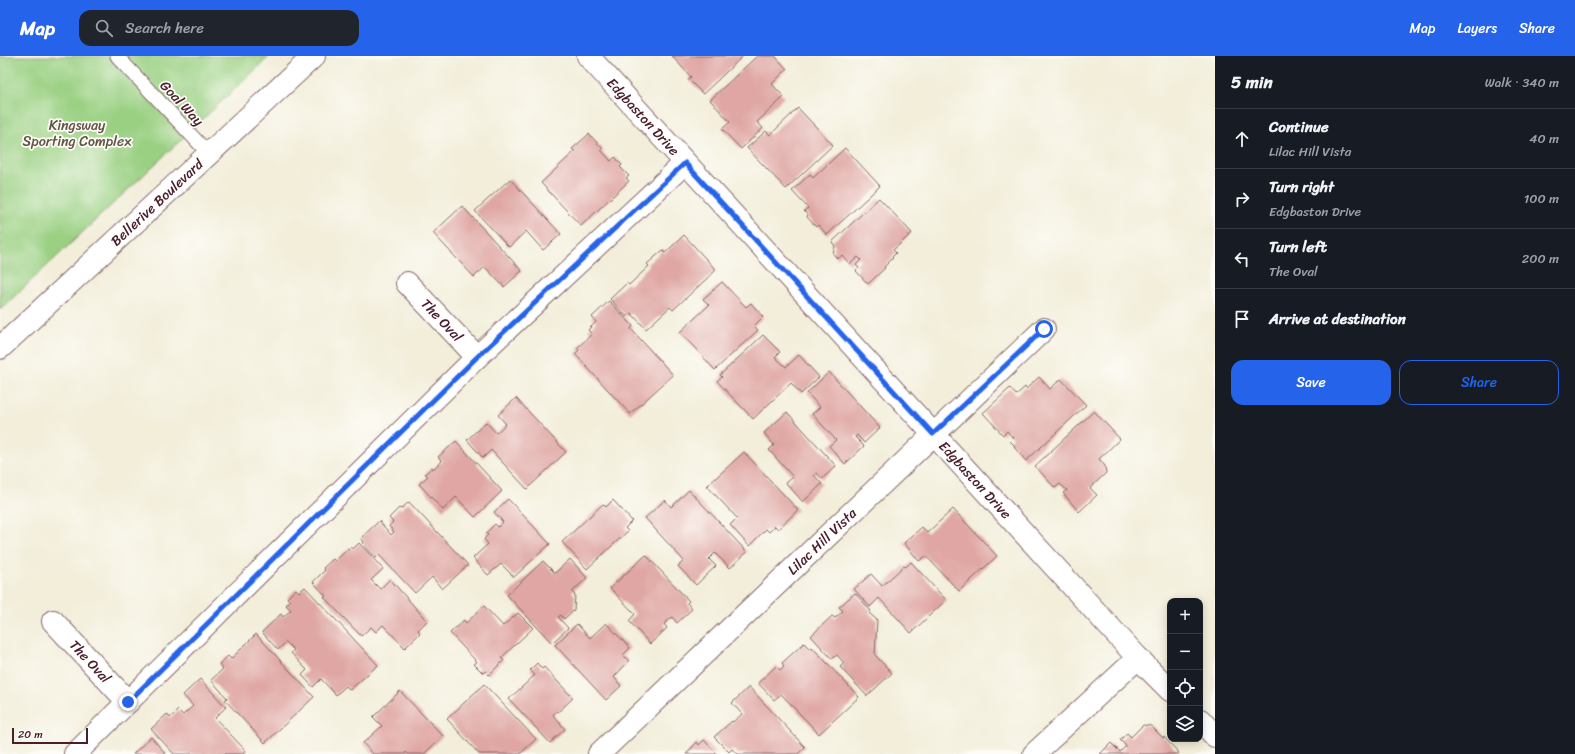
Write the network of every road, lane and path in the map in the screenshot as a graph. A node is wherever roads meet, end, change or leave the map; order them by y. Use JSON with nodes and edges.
{"nodes":[{"id":1,"x":117,"y":56,"type":"edge"},
{"id":2,"x":314,"y":56,"type":"edge"},
{"id":3,"x":588,"y":56,"type":"edge"},
{"id":4,"x":208,"y":153,"type":"junction"},
{"id":5,"x":685,"y":163,"type":"junction"},
{"id":6,"x":407,"y":283,"type":"dead end"},
{"id":7,"x":1044,"y":329,"type":"dead end"},
{"id":8,"x":0,"y":348,"type":"edge"},
{"id":9,"x":477,"y":357,"type":"junction"},
{"id":10,"x":933,"y":434,"type":"junction"},
{"id":11,"x":53,"y":621,"type":"dead end"},
{"id":12,"x":1138,"y":658,"type":"junction"},
{"id":13,"x":1167,"y":687,"type":"edge"},
{"id":14,"x":128,"y":702,"type":"junction"},
{"id":15,"x":1203,"y":723,"type":"edge"},
{"id":16,"x":1215,"y":736,"type":"edge"},
{"id":17,"x":75,"y":754,"type":"edge"},
{"id":18,"x":599,"y":754,"type":"edge"},
{"id":19,"x":1034,"y":754,"type":"edge"}],
"edges":[{"from":1,"to":4,"type":"lane","name":"Goal Way"},
{"from":2,"to":4,"type":"street","name":"Bellerive Boulevard"},
{"from":3,"to":5,"type":"street","name":"Edgbaston Drive"},
{"from":4,"to":8,"type":"street","name":"Bellerive Boulevard"},
{"from":5,"to":9,"type":"street"},
{"from":5,"to":10,"type":"street","name":"Edgbaston Drive"},
{"from":6,"to":9,"type":"street","name":"The Oval"},
{"from":7,"to":10,"type":"street","name":"Lilac Hill Vista"},
{"from":9,"to":14,"type":"street"},
{"from":10,"to":12,"type":"street","name":"Edgbaston Drive"},
{"from":10,"to":18,"type":"street","name":"Lilac Hill Vista"},
{"from":11,"to":14,"type":"street","name":"The Oval"},
{"from":12,"to":13,"type":"street","name":"Edgbaston Drive"},
{"from":12,"to":19,"type":"street"},
{"from":14,"to":17,"type":"street"},
{"from":15,"to":16,"type":"street"}]}
